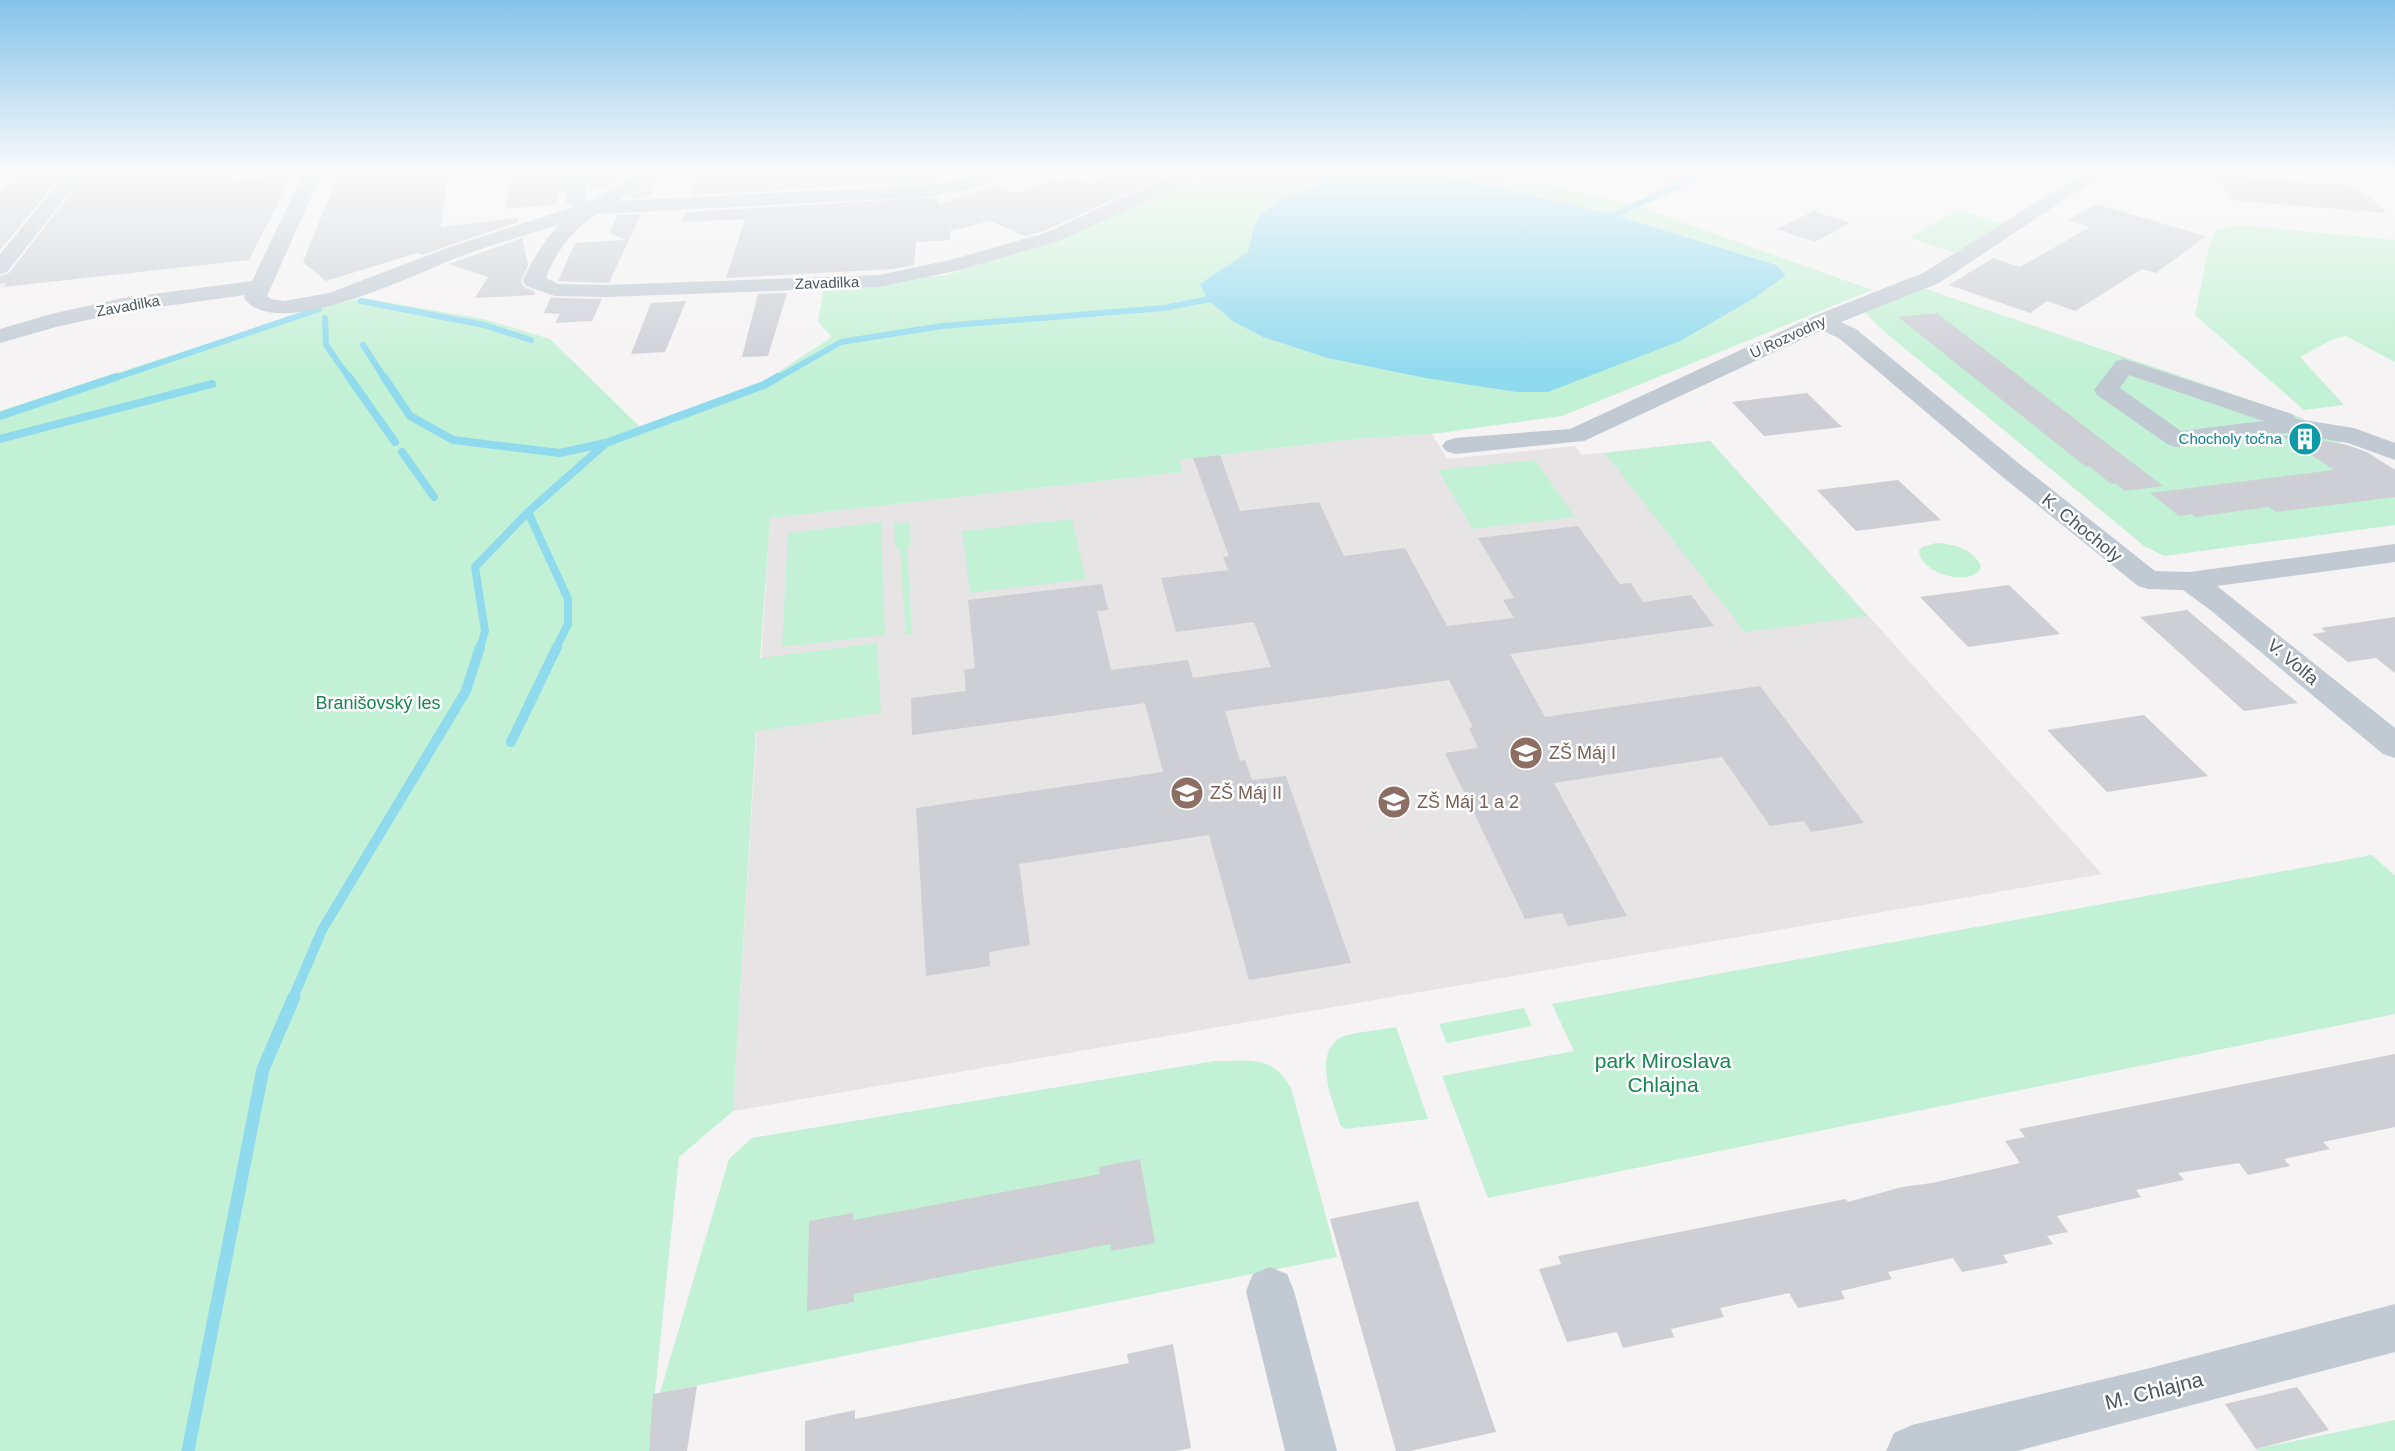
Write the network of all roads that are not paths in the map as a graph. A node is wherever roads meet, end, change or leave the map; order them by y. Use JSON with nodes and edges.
{"nodes":[{"id":1,"x":24,"y":238,"type":"edge"},
{"id":2,"x":282,"y":238,"type":"edge"},
{"id":3,"x":498,"y":238,"type":"edge"},
{"id":4,"x":555,"y":238,"type":"edge"},
{"id":5,"x":1050,"y":238,"type":"edge"},
{"id":6,"x":1994,"y":238,"type":"edge"},
{"id":7,"x":0,"y":268,"type":"edge"},
{"id":8,"x":259,"y":287,"type":"junction"},
{"id":9,"x":334,"y":298,"type":"junction"},
{"id":10,"x":334,"y":321,"type":"dead end"},
{"id":11,"x":1822,"y":321,"type":"junction"},
{"id":12,"x":0,"y":336,"type":"edge"},
{"id":13,"x":2289,"y":425,"type":"junction"},
{"id":14,"x":1455,"y":446,"type":"dead end"},
{"id":15,"x":2395,"y":452,"type":"edge"},
{"id":16,"x":2395,"y":553,"type":"edge"},
{"id":17,"x":2190,"y":581,"type":"junction"},
{"id":18,"x":2395,"y":746,"type":"edge"},
{"id":19,"x":1270,"y":1291,"type":"dead end"},
{"id":20,"x":2395,"y":1328,"type":"edge"},
{"id":21,"x":1311,"y":1451,"type":"edge"},
{"id":22,"x":1912,"y":1451,"type":"edge"}],
"edges":[{"from":1,"to":7,"type":"street"},
{"from":2,"to":8,"type":"street"},
{"from":3,"to":9,"type":"street","name":"Zavadilka"},
{"from":4,"to":5,"type":"street","name":"Zavadilka"},
{"from":6,"to":11,"type":"street","name":"U Rozvodny"},
{"from":8,"to":9,"type":"street","name":"Zavadilka"},
{"from":8,"to":12,"type":"street","name":"Zavadilka"},
{"from":9,"to":10,"type":"street"},
{"from":11,"to":14,"type":"street","name":"U Rozvodny"},
{"from":11,"to":17,"type":"street","name":"K. Chocholy"},
{"from":13,"to":13,"type":"street"},
{"from":13,"to":15,"type":"street"},
{"from":16,"to":17,"type":"street","name":"K. Chocholy"},
{"from":17,"to":18,"type":"street","name":"V. Volfa"},
{"from":19,"to":21,"type":"street"},
{"from":20,"to":22,"type":"street","name":"M. Chlajna"}]}
